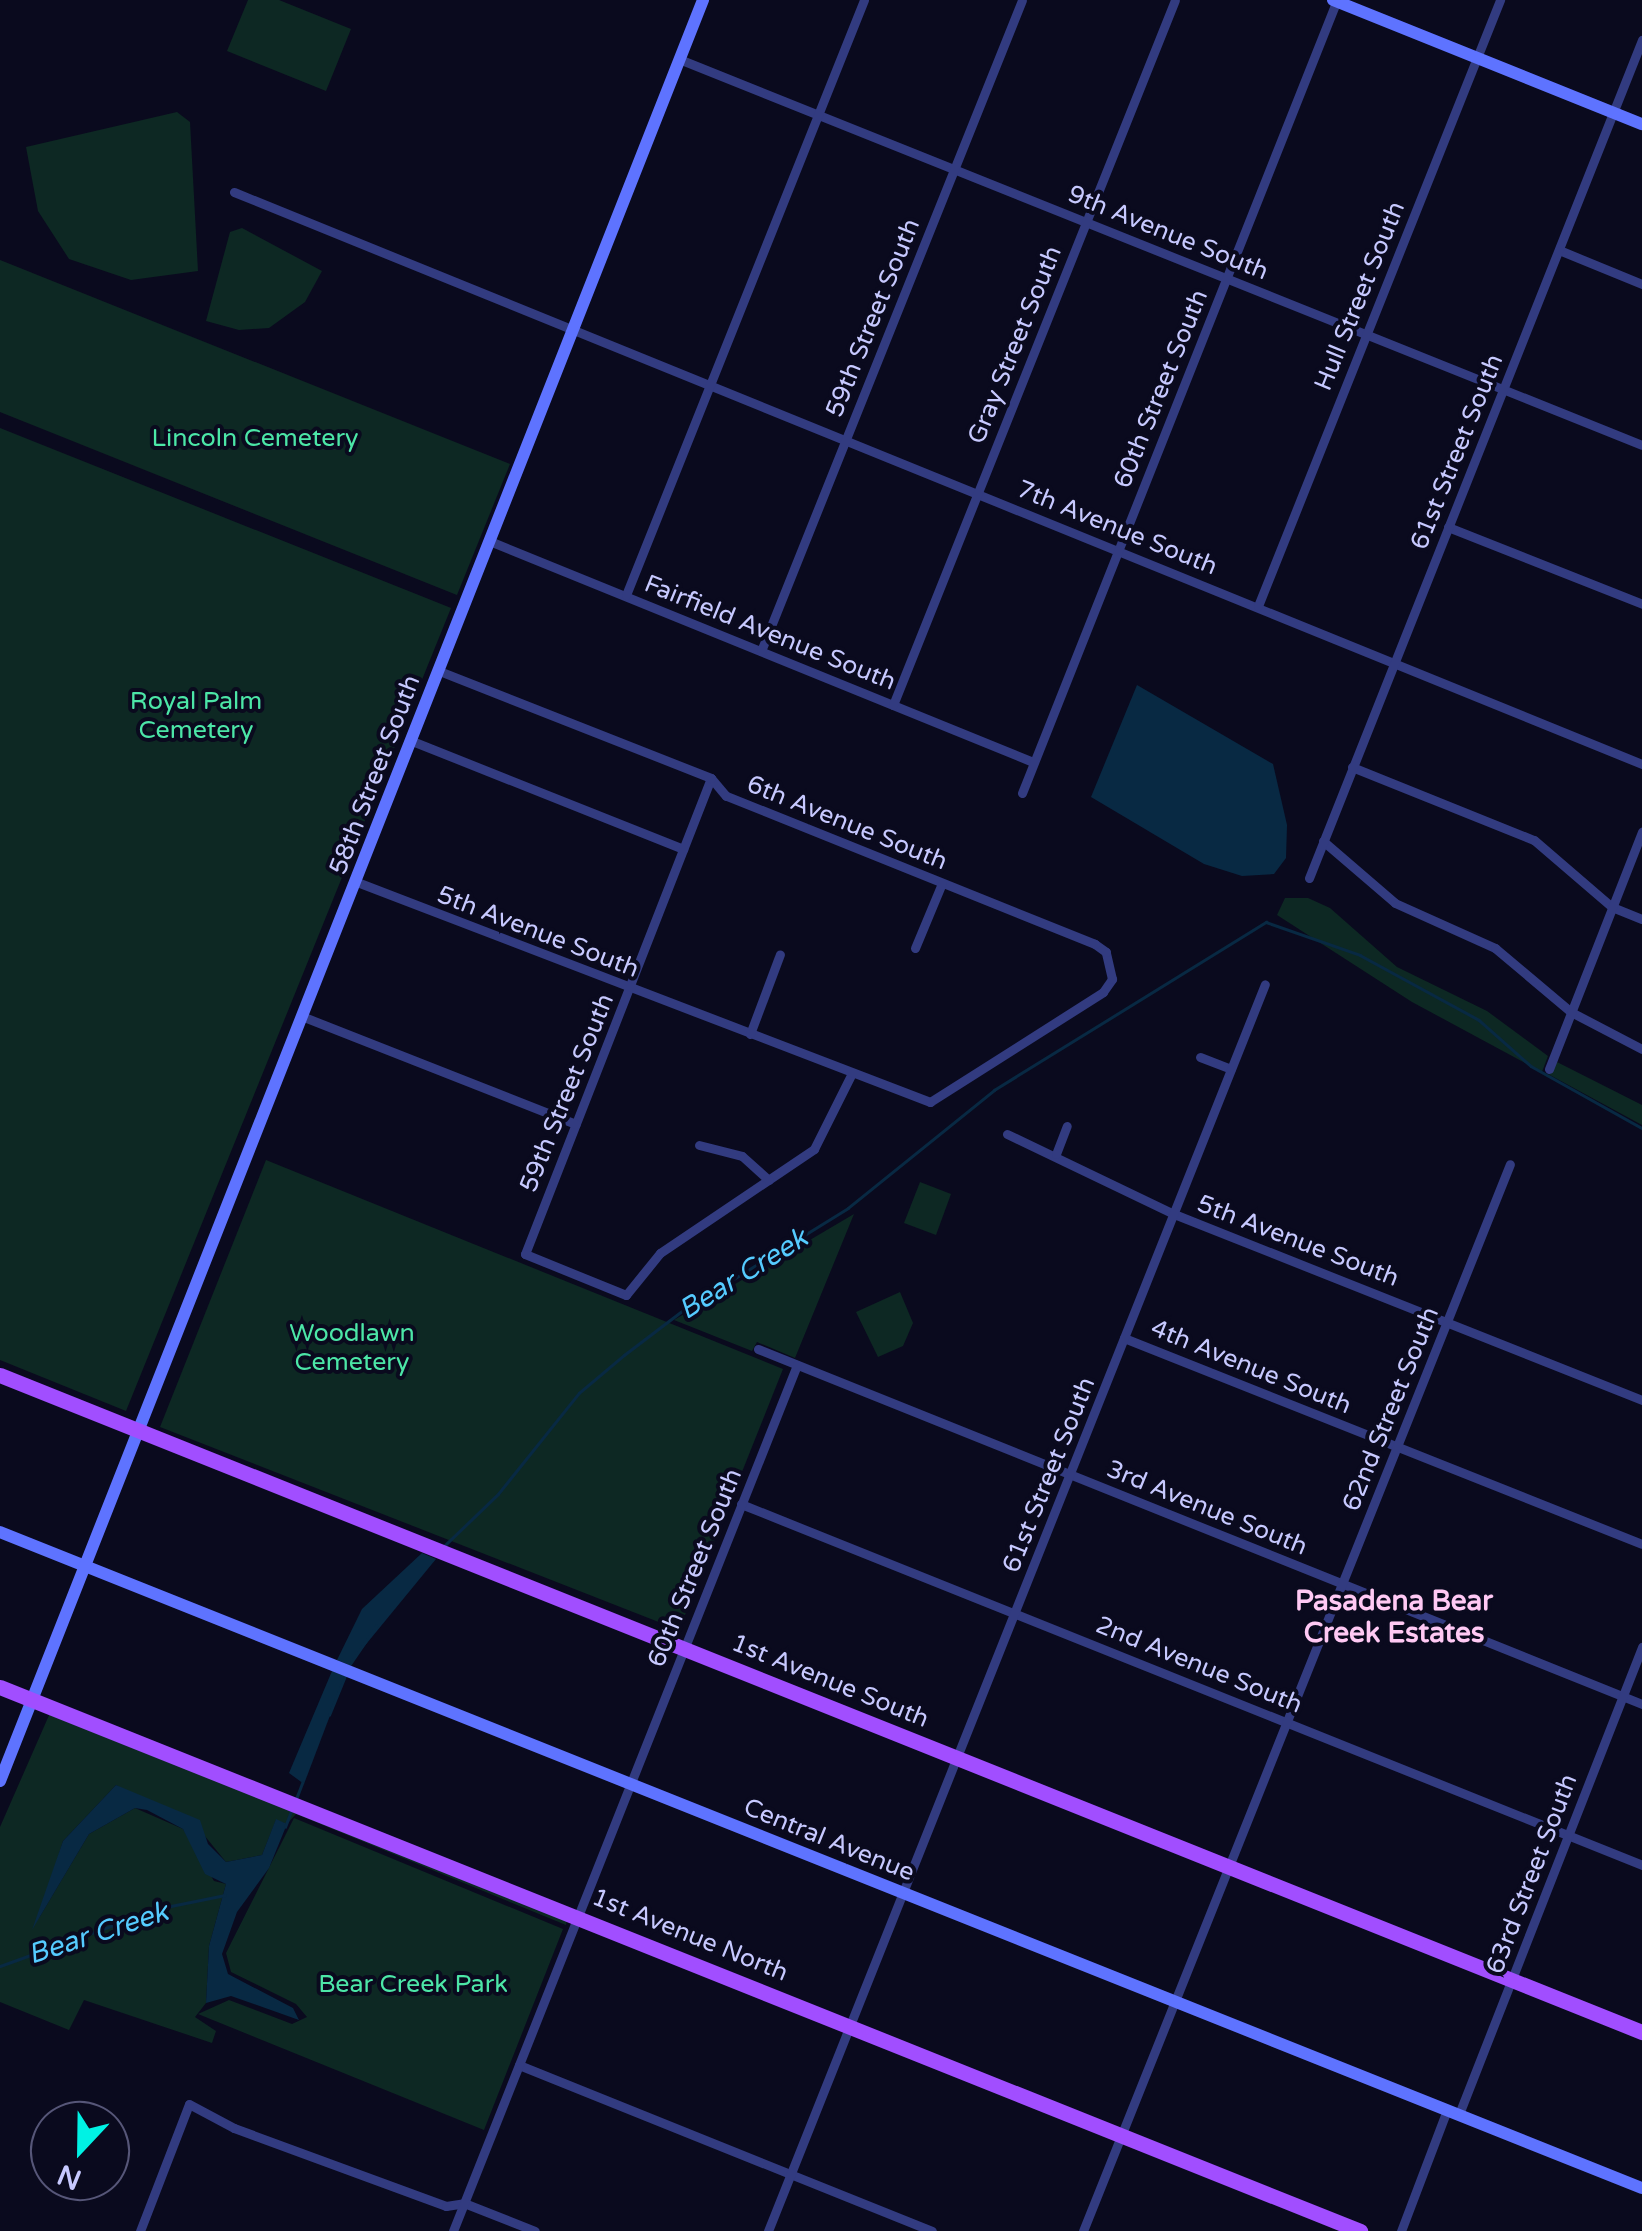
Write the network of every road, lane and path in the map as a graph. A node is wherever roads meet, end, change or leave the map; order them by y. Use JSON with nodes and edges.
{"nodes":[{"id":1,"x":703,"y":0,"type":"edge"},
{"id":2,"x":864,"y":0,"type":"edge"},
{"id":3,"x":1022,"y":0,"type":"edge"},
{"id":4,"x":1175,"y":0,"type":"edge"},
{"id":5,"x":1336,"y":0,"type":"edge"},
{"id":6,"x":1500,"y":0,"type":"edge"},
{"id":7,"x":1642,"y":40,"type":"edge"},
{"id":8,"x":680,"y":58,"type":"junction"},
{"id":9,"x":1477,"y":58,"type":"junction"},
{"id":10,"x":1613,"y":112,"type":"junction"},
{"id":11,"x":818,"y":115,"type":"junction"},
{"id":12,"x":1642,"y":124,"type":"edge"},
{"id":13,"x":954,"y":169,"type":"junction"},
{"id":14,"x":234,"y":192,"type":"dead end"},
{"id":15,"x":1086,"y":223,"type":"junction"},
{"id":16,"x":1559,"y":250,"type":"junction"},
{"id":17,"x":1226,"y":278,"type":"junction"},
{"id":18,"x":1642,"y":284,"type":"edge"},
{"id":19,"x":576,"y":331,"type":"junction"},
{"id":20,"x":1367,"y":334,"type":"junction"},
{"id":21,"x":709,"y":386,"type":"junction"},
{"id":22,"x":1504,"y":389,"type":"junction"},
{"id":23,"x":846,"y":441,"type":"junction"},
{"id":24,"x":1642,"y":444,"type":"edge"},
{"id":25,"x":978,"y":493,"type":"junction"},
{"id":26,"x":1448,"y":527,"type":"junction"},
{"id":27,"x":492,"y":542,"type":"junction"},
{"id":28,"x":1118,"y":550,"type":"junction"},
{"id":29,"x":626,"y":595,"type":"junction"},
{"id":30,"x":1642,"y":604,"type":"edge"},
{"id":31,"x":1258,"y":606,"type":"junction"},
{"id":32,"x":761,"y":651,"type":"junction"},
{"id":33,"x":1394,"y":662,"type":"junction"},
{"id":34,"x":440,"y":672,"type":"junction"},
{"id":35,"x":892,"y":705,"type":"junction"},
{"id":36,"x":412,"y":742,"type":"junction"},
{"id":37,"x":1033,"y":762,"type":"junction"},
{"id":38,"x":1642,"y":764,"type":"edge"},
{"id":39,"x":1352,"y":767,"type":"junction"},
{"id":40,"x":711,"y":778,"type":"junction"},
{"id":41,"x":1022,"y":793,"type":"dead end"},
{"id":42,"x":1642,"y":832,"type":"edge"},
{"id":43,"x":1323,"y":840,"type":"junction"},
{"id":44,"x":683,"y":849,"type":"junction"},
{"id":45,"x":1308,"y":878,"type":"dead end"},
{"id":46,"x":357,"y":882,"type":"junction"},
{"id":47,"x":942,"y":883,"type":"junction"},
{"id":48,"x":1612,"y":908,"type":"junction"},
{"id":49,"x":1642,"y":920,"type":"edge"},
{"id":50,"x":915,"y":948,"type":"dead end"},
{"id":51,"x":780,"y":954,"type":"dead end"},
{"id":52,"x":1266,"y":984,"type":"dead end"},
{"id":53,"x":630,"y":990,"type":"junction"},
{"id":54,"x":1570,"y":1012,"type":"junction"},
{"id":55,"x":304,"y":1017,"type":"junction"},
{"id":56,"x":750,"y":1034,"type":"junction"},
{"id":57,"x":1642,"y":1048,"type":"edge"},
{"id":58,"x":1200,"y":1058,"type":"dead end"},
{"id":59,"x":1549,"y":1068,"type":"dead end"},
{"id":60,"x":1231,"y":1069,"type":"junction"},
{"id":61,"x":851,"y":1074,"type":"junction"},
{"id":62,"x":930,"y":1102,"type":"joint"},
{"id":63,"x":576,"y":1124,"type":"junction"},
{"id":64,"x":1067,"y":1126,"type":"dead end"},
{"id":65,"x":1007,"y":1134,"type":"dead end"},
{"id":66,"x":699,"y":1145,"type":"dead end"},
{"id":67,"x":1056,"y":1154,"type":"junction"},
{"id":68,"x":1510,"y":1164,"type":"dead end"},
{"id":69,"x":769,"y":1180,"type":"junction"},
{"id":70,"x":1174,"y":1214,"type":"junction"},
{"id":71,"x":1447,"y":1321,"type":"junction"},
{"id":72,"x":1124,"y":1338,"type":"junction"},
{"id":73,"x":758,"y":1349,"type":"dead end"},
{"id":74,"x":796,"y":1365,"type":"junction"},
{"id":75,"x":0,"y":1376,"type":"edge"},
{"id":76,"x":1642,"y":1400,"type":"edge"},
{"id":77,"x":138,"y":1432,"type":"junction"},
{"id":78,"x":1398,"y":1446,"type":"junction"},
{"id":79,"x":1070,"y":1475,"type":"junction"},
{"id":80,"x":741,"y":1504,"type":"junction"},
{"id":81,"x":0,"y":1532,"type":"edge"},
{"id":82,"x":1642,"y":1544,"type":"edge"},
{"id":83,"x":84,"y":1565,"type":"junction"},
{"id":84,"x":1342,"y":1584,"type":"junction"},
{"id":85,"x":1016,"y":1613,"type":"junction"},
{"id":86,"x":1642,"y":1648,"type":"edge"},
{"id":87,"x":684,"y":1650,"type":"junction"},
{"id":88,"x":0,"y":1686,"type":"edge"},
{"id":89,"x":1622,"y":1696,"type":"junction"},
{"id":90,"x":32,"y":1700,"type":"junction"},
{"id":91,"x":1642,"y":1704,"type":"edge"},
{"id":92,"x":1288,"y":1722,"type":"junction"},
{"id":93,"x":956,"y":1758,"type":"junction"},
{"id":94,"x":0,"y":1781,"type":"edge"},
{"id":95,"x":631,"y":1785,"type":"junction"},
{"id":96,"x":1567,"y":1836,"type":"junction"},
{"id":97,"x":1642,"y":1865,"type":"edge"},
{"id":98,"x":1229,"y":1868,"type":"junction"},
{"id":99,"x":902,"y":1894,"type":"junction"},
{"id":100,"x":578,"y":1917,"type":"junction"},
{"id":101,"x":1510,"y":1979,"type":"junction"},
{"id":102,"x":1176,"y":2003,"type":"junction"},
{"id":103,"x":850,"y":2027,"type":"junction"},
{"id":104,"x":1642,"y":2032,"type":"edge"},
{"id":105,"x":519,"y":2065,"type":"junction"},
{"id":106,"x":1453,"y":2112,"type":"junction"},
{"id":107,"x":1122,"y":2135,"type":"junction"},
{"id":108,"x":791,"y":2174,"type":"junction"},
{"id":109,"x":1642,"y":2188,"type":"edge"},
{"id":110,"x":464,"y":2203,"type":"junction"},
{"id":111,"x":140,"y":2231,"type":"edge"},
{"id":112,"x":452,"y":2231,"type":"edge"},
{"id":113,"x":534,"y":2231,"type":"edge"},
{"id":114,"x":768,"y":2231,"type":"edge"},
{"id":115,"x":932,"y":2231,"type":"edge"},
{"id":116,"x":1083,"y":2231,"type":"edge"},
{"id":117,"x":1360,"y":2231,"type":"edge"},
{"id":118,"x":1401,"y":2231,"type":"edge"}],
"edges":[{"from":1,"to":8,"type":"street","name":"58th Street South"},
{"from":2,"to":11,"type":"street"},
{"from":3,"to":13,"type":"street","name":"59th Street South"},
{"from":4,"to":15,"type":"street","name":"Gray Street South"},
{"from":5,"to":9,"type":"street"},
{"from":5,"to":17,"type":"street","name":"60th Street South"},
{"from":6,"to":9,"type":"street","name":"Hull Street South"},
{"from":7,"to":10,"type":"street","name":"61st Street South"},
{"from":8,"to":11,"type":"street","name":"9th Avenue South"},
{"from":8,"to":19,"type":"street","name":"58th Street South"},
{"from":9,"to":10,"type":"street"},
{"from":9,"to":20,"type":"street","name":"Hull Street South"},
{"from":10,"to":12,"type":"street"},
{"from":10,"to":16,"type":"street","name":"61st Street South"},
{"from":11,"to":13,"type":"street","name":"9th Avenue South"},
{"from":11,"to":21,"type":"street"},
{"from":13,"to":15,"type":"street","name":"9th Avenue South"},
{"from":13,"to":23,"type":"street","name":"59th Street South"},
{"from":14,"to":19,"type":"street","name":"7th Avenue South"},
{"from":15,"to":17,"type":"street","name":"9th Avenue South"},
{"from":15,"to":25,"type":"street","name":"Gray Street South"},
{"from":16,"to":18,"type":"street"},
{"from":16,"to":22,"type":"street","name":"61st Street South"},
{"from":17,"to":20,"type":"street","name":"9th Avenue South"},
{"from":17,"to":28,"type":"street","name":"60th Street South"},
{"from":19,"to":21,"type":"street","name":"7th Avenue South"},
{"from":19,"to":27,"type":"street","name":"58th Street South"},
{"from":20,"to":22,"type":"street","name":"9th Avenue South"},
{"from":20,"to":31,"type":"street","name":"Hull Street South"},
{"from":21,"to":23,"type":"street","name":"7th Avenue South"},
{"from":21,"to":29,"type":"street"},
{"from":22,"to":24,"type":"street","name":"9th Avenue South"},
{"from":22,"to":26,"type":"street","name":"61st Street South"},
{"from":23,"to":25,"type":"street","name":"7th Avenue South"},
{"from":23,"to":32,"type":"street","name":"59th Street South"},
{"from":25,"to":28,"type":"street","name":"7th Avenue South"},
{"from":25,"to":35,"type":"street","name":"Gray Street South"},
{"from":26,"to":30,"type":"street"},
{"from":26,"to":33,"type":"street","name":"61st Street South"},
{"from":27,"to":29,"type":"street","name":"Fairfield Avenue South"},
{"from":27,"to":34,"type":"street","name":"58th Street South"},
{"from":28,"to":31,"type":"street","name":"7th Avenue South"},
{"from":28,"to":37,"type":"street","name":"60th Street South"},
{"from":29,"to":32,"type":"street","name":"Fairfield Avenue South"},
{"from":31,"to":33,"type":"street","name":"7th Avenue South"},
{"from":32,"to":35,"type":"street","name":"Fairfield Avenue South"},
{"from":33,"to":38,"type":"street","name":"7th Avenue South"},
{"from":33,"to":39,"type":"street","name":"61st Street South"},
{"from":34,"to":36,"type":"street","name":"58th Street South"},
{"from":34,"to":40,"type":"street","name":"6th Avenue South"},
{"from":35,"to":37,"type":"street","name":"Fairfield Avenue South"},
{"from":36,"to":44,"type":"street"},
{"from":36,"to":46,"type":"street","name":"58th Street South"},
{"from":37,"to":41,"type":"street","name":"60th Street South"},
{"from":39,"to":43,"type":"street","name":"61st Street South"},
{"from":39,"to":48,"type":"street"},
{"from":40,"to":44,"type":"street","name":"59th Street South"},
{"from":40,"to":47,"type":"street","name":"6th Avenue South"},
{"from":42,"to":48,"type":"street"},
{"from":43,"to":45,"type":"street","name":"61st Street South"},
{"from":43,"to":54,"type":"street"},
{"from":44,"to":53,"type":"street","name":"59th Street South"},
{"from":46,"to":53,"type":"street","name":"5th Avenue South"},
{"from":46,"to":55,"type":"street","name":"58th Street South"},
{"from":47,"to":50,"type":"street"},
{"from":47,"to":62,"type":"street","name":"6th Avenue South"},
{"from":48,"to":49,"type":"street"},
{"from":48,"to":54,"type":"street"},
{"from":51,"to":56,"type":"street"},
{"from":52,"to":60,"type":"street","name":"61st Street South"},
{"from":53,"to":56,"type":"street","name":"5th Avenue South"},
{"from":53,"to":63,"type":"street","name":"59th Street South"},
{"from":54,"to":57,"type":"street"},
{"from":54,"to":59,"type":"street"},
{"from":55,"to":63,"type":"street"},
{"from":55,"to":77,"type":"street","name":"58th Street South"},
{"from":56,"to":61,"type":"street","name":"5th Avenue South"},
{"from":58,"to":60,"type":"street"},
{"from":60,"to":70,"type":"street","name":"61st Street South"},
{"from":61,"to":62,"type":"street","name":"5th Avenue South"},
{"from":61,"to":69,"type":"street"},
{"from":63,"to":69,"type":"street","name":"59th Street South"},
{"from":64,"to":67,"type":"street"},
{"from":65,"to":67,"type":"street","name":"5th Avenue South"},
{"from":66,"to":69,"type":"street"},
{"from":67,"to":70,"type":"street","name":"5th Avenue South"},
{"from":68,"to":71,"type":"street","name":"62nd Street South"},
{"from":70,"to":71,"type":"street","name":"5th Avenue South"},
{"from":70,"to":72,"type":"street","name":"61st Street South"},
{"from":71,"to":76,"type":"street","name":"5th Avenue South"},
{"from":71,"to":78,"type":"street","name":"62nd Street South"},
{"from":72,"to":78,"type":"street","name":"4th Avenue South"},
{"from":72,"to":79,"type":"street","name":"61st Street South"},
{"from":73,"to":74,"type":"street","name":"3rd Avenue South"},
{"from":74,"to":79,"type":"street","name":"3rd Avenue South"},
{"from":74,"to":80,"type":"street","name":"60th Street South"},
{"from":75,"to":77,"type":"main road","name":"1st Avenue South"},
{"from":77,"to":83,"type":"street","name":"58th Street South"},
{"from":77,"to":87,"type":"main road","name":"1st Avenue South"},
{"from":78,"to":82,"type":"street","name":"4th Avenue South"},
{"from":78,"to":84,"type":"street","name":"62nd Street South"},
{"from":79,"to":84,"type":"street","name":"3rd Avenue South"},
{"from":79,"to":85,"type":"street","name":"61st Street South"},
{"from":80,"to":85,"type":"street","name":"2nd Avenue South"},
{"from":80,"to":87,"type":"street","name":"60th Street South"},
{"from":81,"to":83,"type":"street","name":"Central Avenue"},
{"from":83,"to":90,"type":"street","name":"58th Street South"},
{"from":83,"to":95,"type":"street","name":"Central Avenue"},
{"from":84,"to":89,"type":"street","name":"3rd Avenue South"},
{"from":84,"to":92,"type":"street","name":"62nd Street South"},
{"from":85,"to":92,"type":"street","name":"2nd Avenue South"},
{"from":85,"to":93,"type":"street","name":"61st Street South"},
{"from":86,"to":89,"type":"street","name":"63rd Street South"},
{"from":87,"to":93,"type":"main road","name":"1st Avenue South"},
{"from":87,"to":95,"type":"street","name":"60th Street South"},
{"from":88,"to":90,"type":"main road","name":"1st Avenue North"},
{"from":89,"to":91,"type":"street","name":"3rd Avenue South"},
{"from":89,"to":96,"type":"street","name":"63rd Street South"},
{"from":90,"to":94,"type":"street","name":"58th Street South"},
{"from":90,"to":100,"type":"main road","name":"1st Avenue North"},
{"from":92,"to":96,"type":"street","name":"2nd Avenue South"},
{"from":92,"to":98,"type":"street","name":"62nd Street South"},
{"from":93,"to":98,"type":"main road","name":"1st Avenue South"},
{"from":93,"to":99,"type":"street","name":"61st Street South"},
{"from":95,"to":99,"type":"street","name":"Central Avenue"},
{"from":95,"to":100,"type":"street","name":"60th Street South"},
{"from":96,"to":97,"type":"street","name":"2nd Avenue South"},
{"from":96,"to":101,"type":"street","name":"63rd Street South"},
{"from":98,"to":101,"type":"main road","name":"1st Avenue South"},
{"from":98,"to":102,"type":"street","name":"62nd Street South"},
{"from":99,"to":102,"type":"street","name":"Central Avenue"},
{"from":99,"to":103,"type":"street","name":"61st Street South"},
{"from":100,"to":103,"type":"main road","name":"1st Avenue North"},
{"from":100,"to":105,"type":"street","name":"60th Street South"},
{"from":101,"to":104,"type":"main road","name":"1st Avenue South"},
{"from":101,"to":106,"type":"street","name":"63rd Street South"},
{"from":102,"to":106,"type":"street","name":"Central Avenue"},
{"from":102,"to":107,"type":"street","name":"62nd Street South"},
{"from":103,"to":107,"type":"main road","name":"1st Avenue North"},
{"from":103,"to":108,"type":"street","name":"61st Street South"},
{"from":105,"to":108,"type":"street"},
{"from":105,"to":110,"type":"street","name":"60th Street South"},
{"from":106,"to":109,"type":"street","name":"Central Avenue"},
{"from":106,"to":118,"type":"street","name":"63rd Street South"},
{"from":107,"to":116,"type":"street","name":"62nd Street South"},
{"from":107,"to":117,"type":"main road","name":"1st Avenue North"},
{"from":108,"to":114,"type":"street","name":"61st Street South"},
{"from":108,"to":115,"type":"street"},
{"from":110,"to":111,"type":"street"},
{"from":110,"to":112,"type":"street","name":"60th Street South"},
{"from":110,"to":113,"type":"street"}]}
